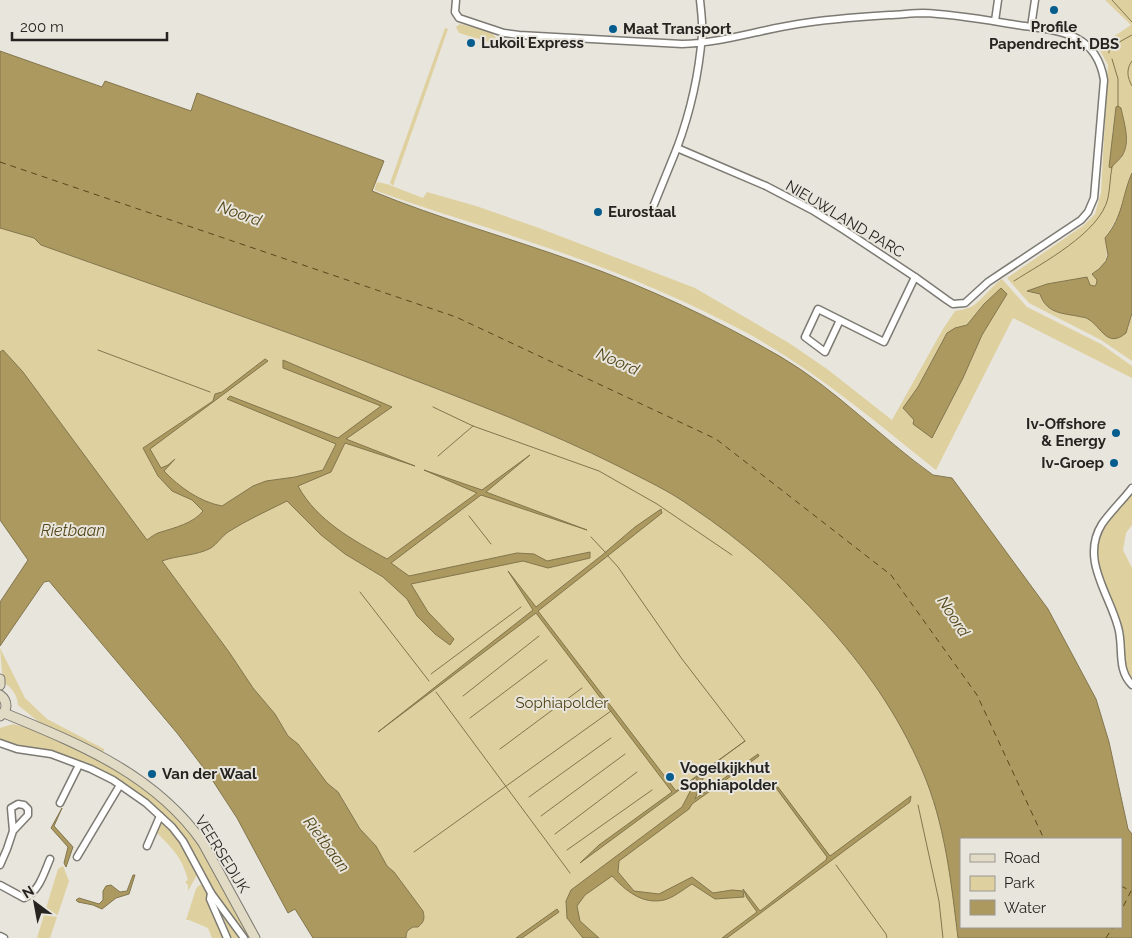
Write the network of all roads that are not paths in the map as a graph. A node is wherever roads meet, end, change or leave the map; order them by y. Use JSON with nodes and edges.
{"nodes":[{"id":1,"x":456,"y":0,"type":"edge"},
{"id":2,"x":700,"y":0,"type":"edge"},
{"id":3,"x":998,"y":0,"type":"edge"},
{"id":4,"x":1035,"y":0,"type":"edge"},
{"id":5,"x":995,"y":21,"type":"junction"},
{"id":6,"x":1032,"y":27,"type":"junction"},
{"id":7,"x":701,"y":44,"type":"junction"},
{"id":8,"x":678,"y":148,"type":"junction"},
{"id":9,"x":651,"y":212,"type":"dead end"},
{"id":10,"x":915,"y":277,"type":"junction"},
{"id":11,"x":840,"y":320,"type":"junction"},
{"id":12,"x":1132,"y":488,"type":"edge"},
{"id":13,"x":0,"y":680,"type":"edge"},
{"id":14,"x":0,"y":685,"type":"edge"},
{"id":15,"x":1132,"y":685,"type":"edge"},
{"id":16,"x":0,"y":695,"type":"edge"},
{"id":17,"x":3,"y":713,"type":"edge"},
{"id":18,"x":0,"y":743,"type":"edge"},
{"id":19,"x":79,"y":765,"type":"junction"},
{"id":20,"x":120,"y":784,"type":"junction"},
{"id":21,"x":60,"y":803,"type":"dead end"},
{"id":22,"x":160,"y":816,"type":"junction"},
{"id":23,"x":13,"y":831,"type":"dead end"},
{"id":24,"x":147,"y":846,"type":"dead end"},
{"id":25,"x":77,"y":857,"type":"dead end"},
{"id":26,"x":50,"y":859,"type":"dead end"},
{"id":27,"x":0,"y":865,"type":"edge"},
{"id":28,"x":0,"y":885,"type":"edge"},
{"id":29,"x":211,"y":893,"type":"junction"},
{"id":30,"x":0,"y":936,"type":"edge"},
{"id":31,"x":4,"y":938,"type":"edge"},
{"id":32,"x":227,"y":938,"type":"edge"},
{"id":33,"x":244,"y":938,"type":"edge"},
{"id":34,"x":255,"y":938,"type":"edge"}],
"edges":[{"from":1,"to":7,"type":"street","name":"NIEUWLAND PARC"},
{"from":2,"to":7,"type":"street"},
{"from":3,"to":5,"type":"street"},
{"from":4,"to":6,"type":"street"},
{"from":5,"to":6,"type":"street","name":"NIEUWLAND PARC"},
{"from":5,"to":7,"type":"street","name":"NIEUWLAND PARC"},
{"from":6,"to":10,"type":"street","name":"NIEUWLAND PARC"},
{"from":7,"to":8,"type":"street"},
{"from":8,"to":9,"type":"street"},
{"from":8,"to":10,"type":"street","name":"NIEUWLAND PARC"},
{"from":10,"to":11,"type":"street"},
{"from":11,"to":11,"type":"street"},
{"from":12,"to":15,"type":"street"},
{"from":13,"to":14,"type":"main road"},
{"from":16,"to":17,"type":"main road"},
{"from":17,"to":34,"type":"main road","name":"VEERSEDIJK"},
{"from":18,"to":19,"type":"street"},
{"from":19,"to":20,"type":"street"},
{"from":19,"to":21,"type":"street"},
{"from":20,"to":22,"type":"street"},
{"from":20,"to":25,"type":"street"},
{"from":22,"to":24,"type":"street"},
{"from":22,"to":29,"type":"street"},
{"from":23,"to":27,"type":"street"},
{"from":26,"to":28,"type":"street"},
{"from":29,"to":32,"type":"street"},
{"from":29,"to":33,"type":"street"},
{"from":30,"to":31,"type":"street"}]}
